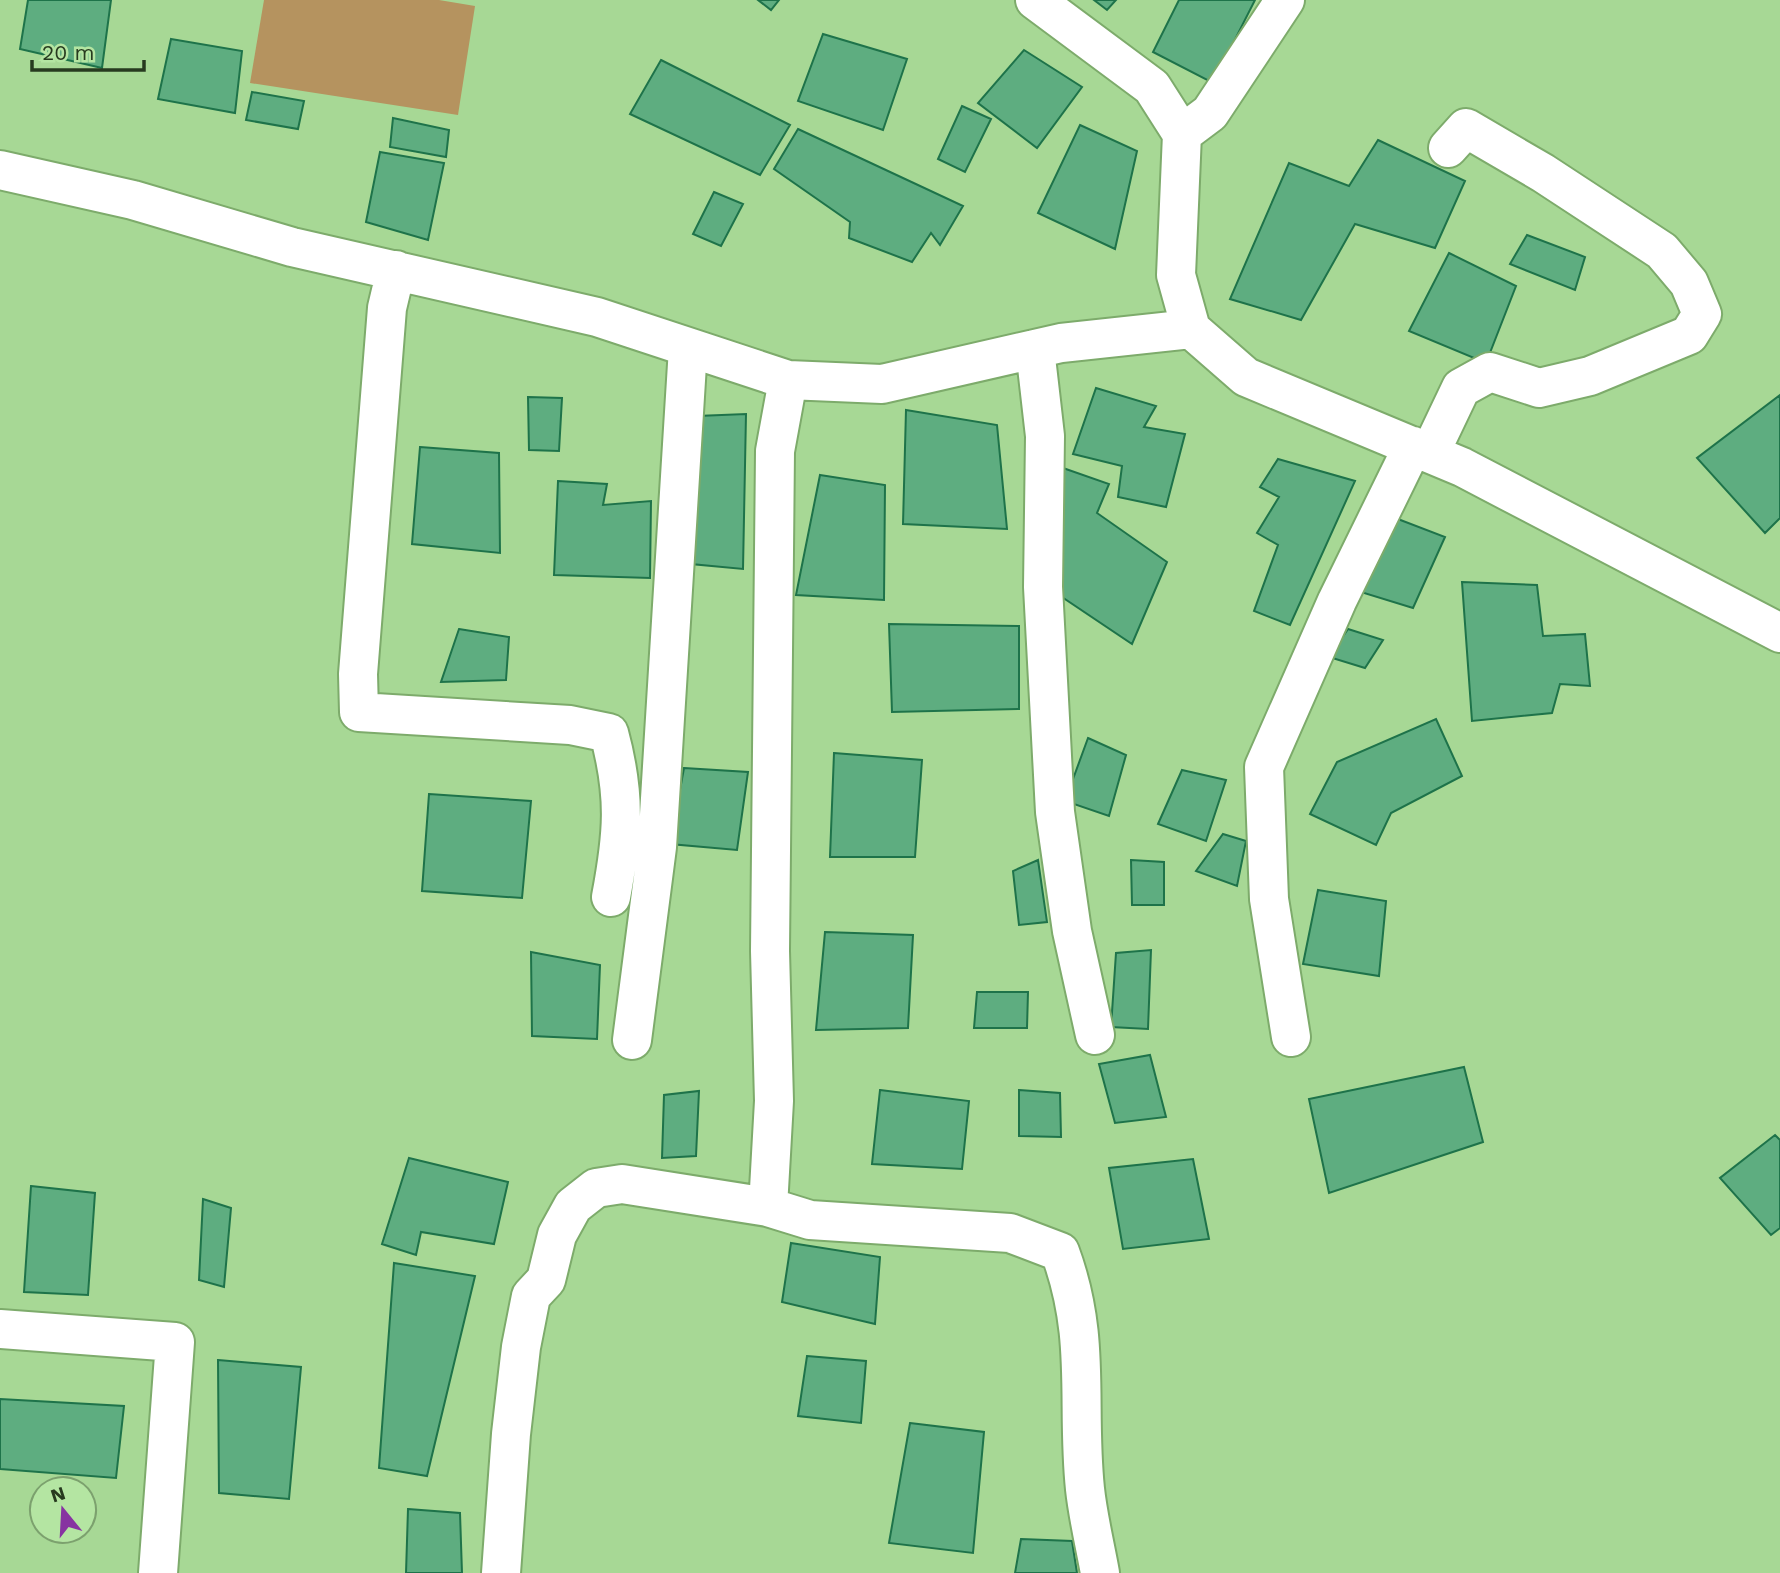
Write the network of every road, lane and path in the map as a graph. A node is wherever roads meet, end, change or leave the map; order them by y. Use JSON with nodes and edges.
{"nodes":[{"id":1,"x":1035,"y":0,"type":"edge"},
{"id":2,"x":1285,"y":0,"type":"edge"},
{"id":3,"x":1182,"y":134,"type":"junction"},
{"id":4,"x":1448,"y":148,"type":"dead end"},
{"id":5,"x":0,"y":170,"type":"edge"},
{"id":6,"x":397,"y":270,"type":"junction"},
{"id":7,"x":1191,"y":329,"type":"junction"},
{"id":8,"x":688,"y":348,"type":"junction"},
{"id":9,"x":1035,"y":349,"type":"junction"},
{"id":10,"x":789,"y":380,"type":"junction"},
{"id":11,"x":1421,"y":449,"type":"junction"},
{"id":12,"x":1780,"y":633,"type":"edge"},
{"id":13,"x":611,"y":897,"type":"dead end"},
{"id":14,"x":1095,"y":1035,"type":"dead end"},
{"id":15,"x":1291,"y":1037,"type":"dead end"},
{"id":16,"x":632,"y":1041,"type":"dead end"},
{"id":17,"x":768,"y":1207,"type":"junction"},
{"id":18,"x":0,"y":1329,"type":"edge"},
{"id":19,"x":158,"y":1573,"type":"edge"},
{"id":20,"x":501,"y":1573,"type":"edge"},
{"id":21,"x":1100,"y":1573,"type":"edge"}],
"edges":[{"from":1,"to":3,"type":"street"},
{"from":2,"to":3,"type":"street"},
{"from":3,"to":7,"type":"street"},
{"from":4,"to":11,"type":"street"},
{"from":5,"to":6,"type":"street"},
{"from":6,"to":8,"type":"street"},
{"from":6,"to":13,"type":"street"},
{"from":7,"to":9,"type":"street"},
{"from":7,"to":11,"type":"street"},
{"from":8,"to":10,"type":"street"},
{"from":8,"to":16,"type":"street"},
{"from":9,"to":10,"type":"street"},
{"from":9,"to":14,"type":"street"},
{"from":10,"to":17,"type":"street"},
{"from":11,"to":12,"type":"street"},
{"from":11,"to":15,"type":"street"},
{"from":17,"to":20,"type":"street"},
{"from":17,"to":21,"type":"street"},
{"from":18,"to":19,"type":"street"}]}
